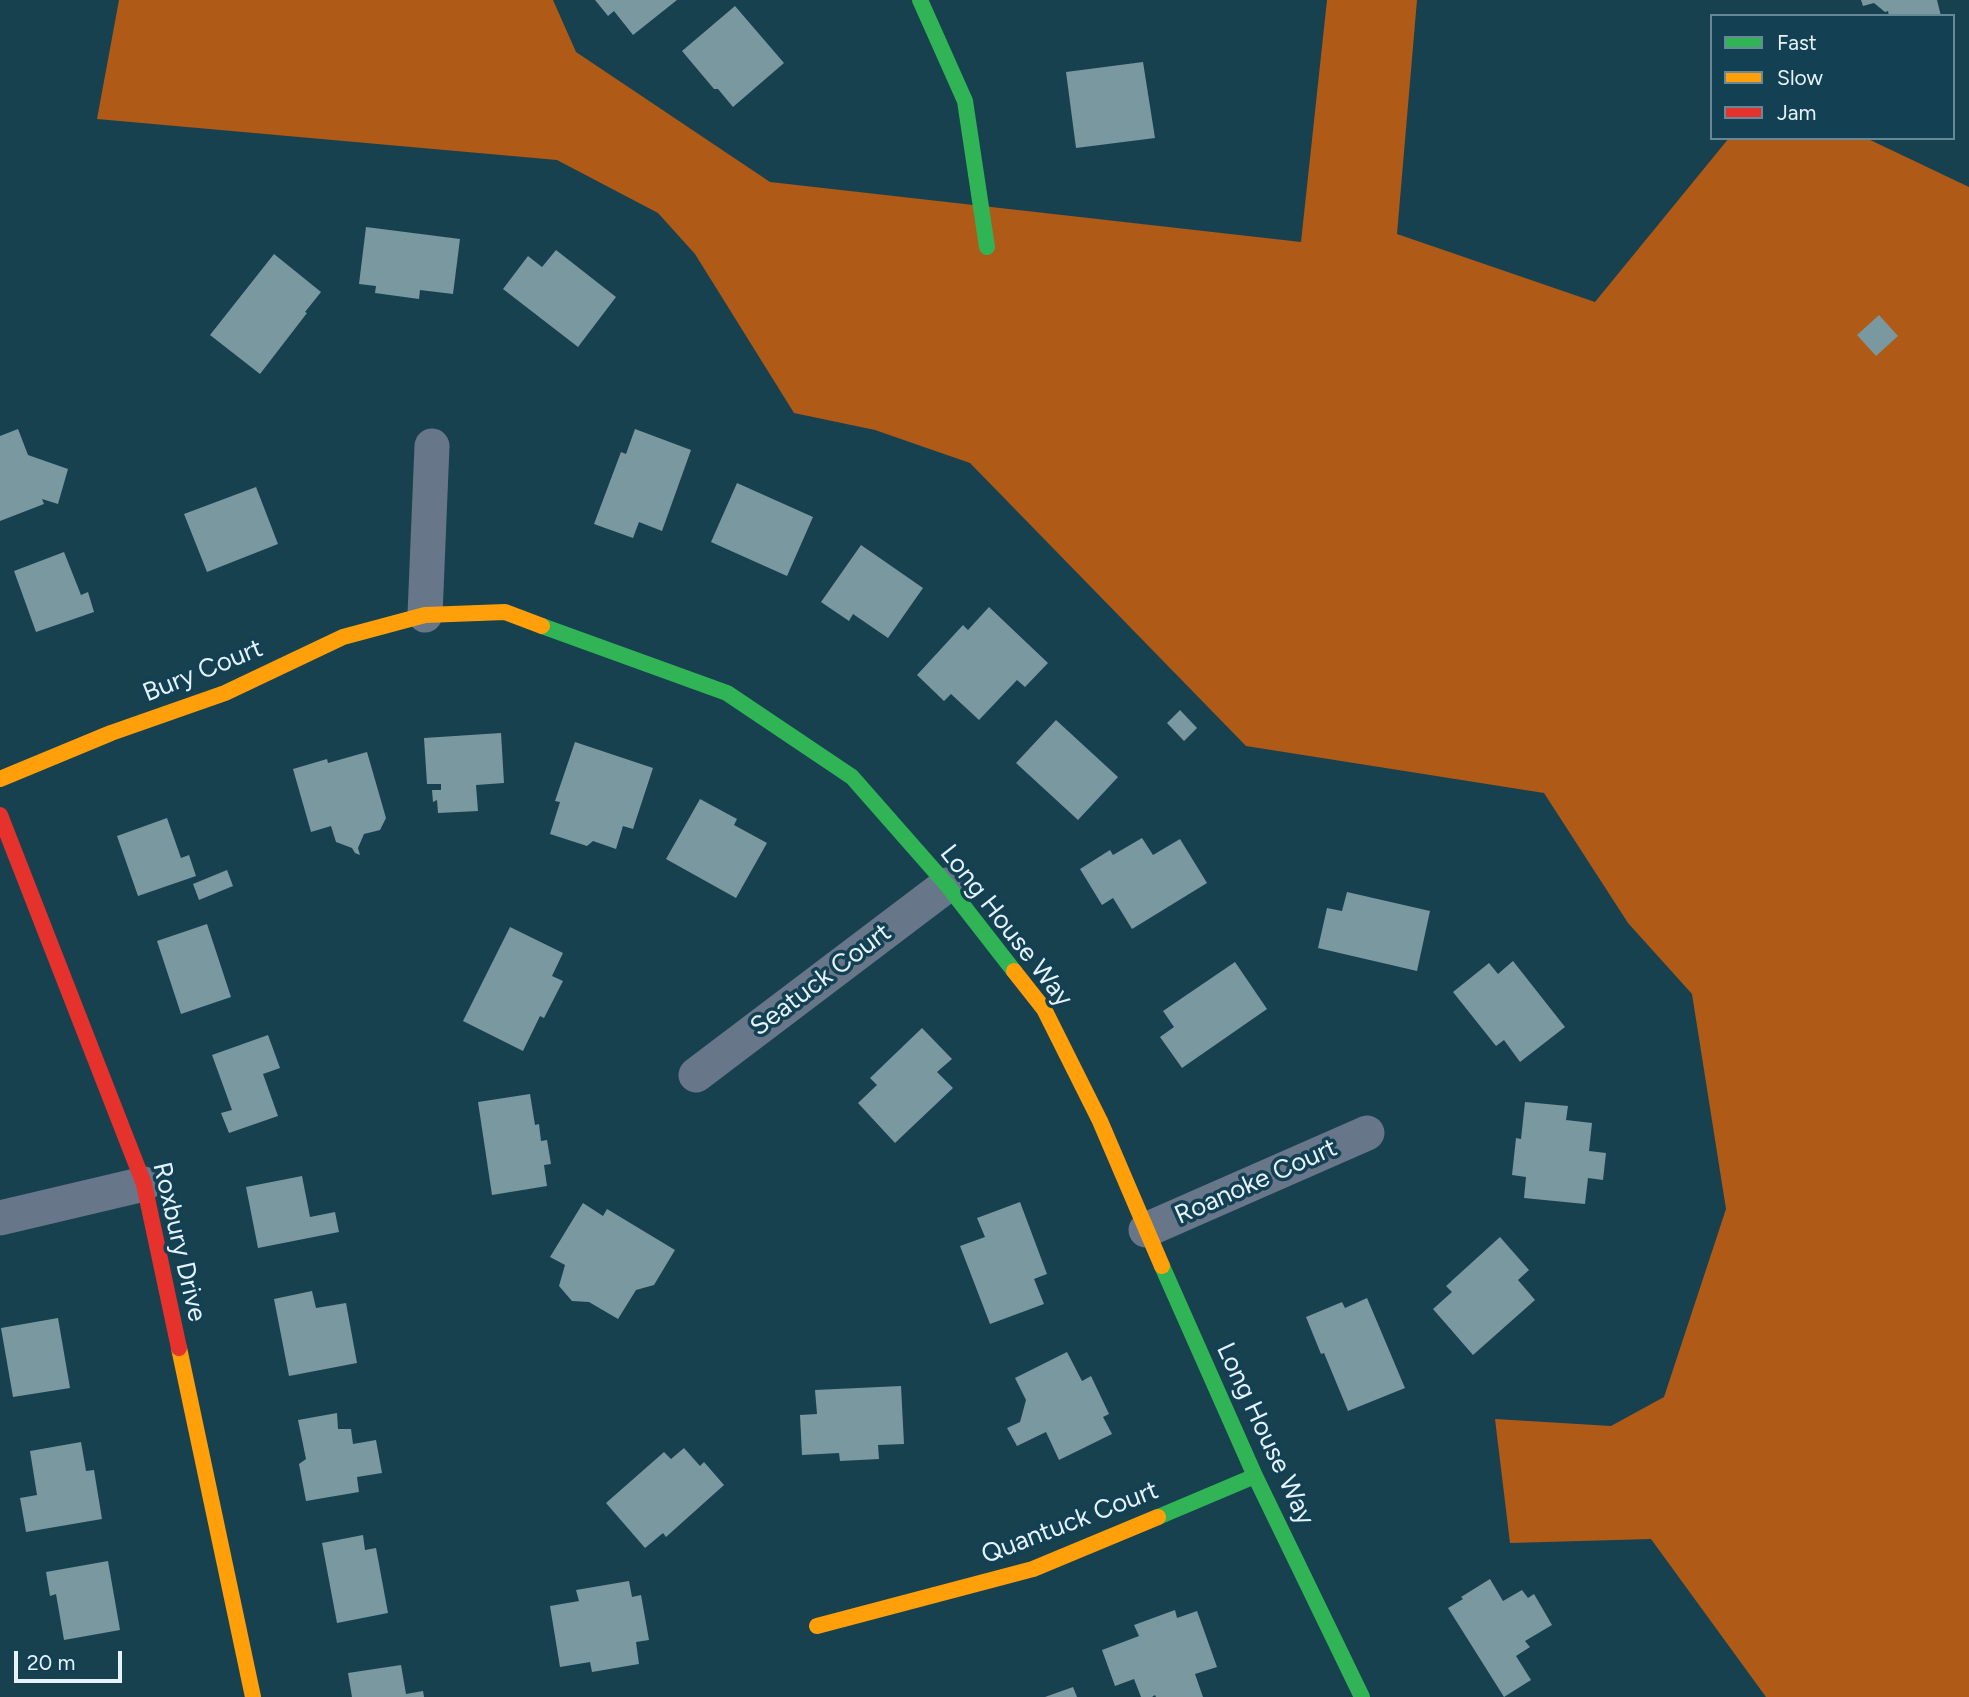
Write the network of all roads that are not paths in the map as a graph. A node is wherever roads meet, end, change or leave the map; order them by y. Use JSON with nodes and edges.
{"nodes":[{"id":1,"x":920,"y":0,"type":"edge"},
{"id":2,"x":986,"y":247,"type":"dead end"},
{"id":3,"x":432,"y":446,"type":"dead end"},
{"id":4,"x":425,"y":615,"type":"junction"},
{"id":5,"x":0,"y":779,"type":"edge"},
{"id":6,"x":0,"y":815,"type":"edge"},
{"id":7,"x":947,"y":885,"type":"junction"},
{"id":8,"x":696,"y":1075,"type":"dead end"},
{"id":9,"x":1367,"y":1133,"type":"dead end"},
{"id":10,"x":144,"y":1184,"type":"junction"},
{"id":11,"x":0,"y":1218,"type":"edge"},
{"id":12,"x":1146,"y":1230,"type":"junction"},
{"id":13,"x":1255,"y":1476,"type":"junction"},
{"id":14,"x":817,"y":1626,"type":"dead end"},
{"id":15,"x":253,"y":1697,"type":"edge"},
{"id":16,"x":1362,"y":1697,"type":"edge"}],
"edges":[{"from":1,"to":2,"type":"street"},
{"from":3,"to":4,"type":"street"},
{"from":4,"to":5,"type":"street","name":"Bury Court"},
{"from":4,"to":7,"type":"street","name":"Long House Way"},
{"from":6,"to":10,"type":"street","name":"Roxbury Drive"},
{"from":7,"to":8,"type":"street","name":"Seatuck Court"},
{"from":7,"to":12,"type":"street","name":"Long House Way"},
{"from":9,"to":12,"type":"street","name":"Roanoke Court"},
{"from":10,"to":11,"type":"street"},
{"from":10,"to":15,"type":"street","name":"Roxbury Drive"},
{"from":12,"to":13,"type":"street","name":"Long House Way"},
{"from":13,"to":14,"type":"street","name":"Quantuck Court"},
{"from":13,"to":16,"type":"street","name":"Long House Way"}]}
